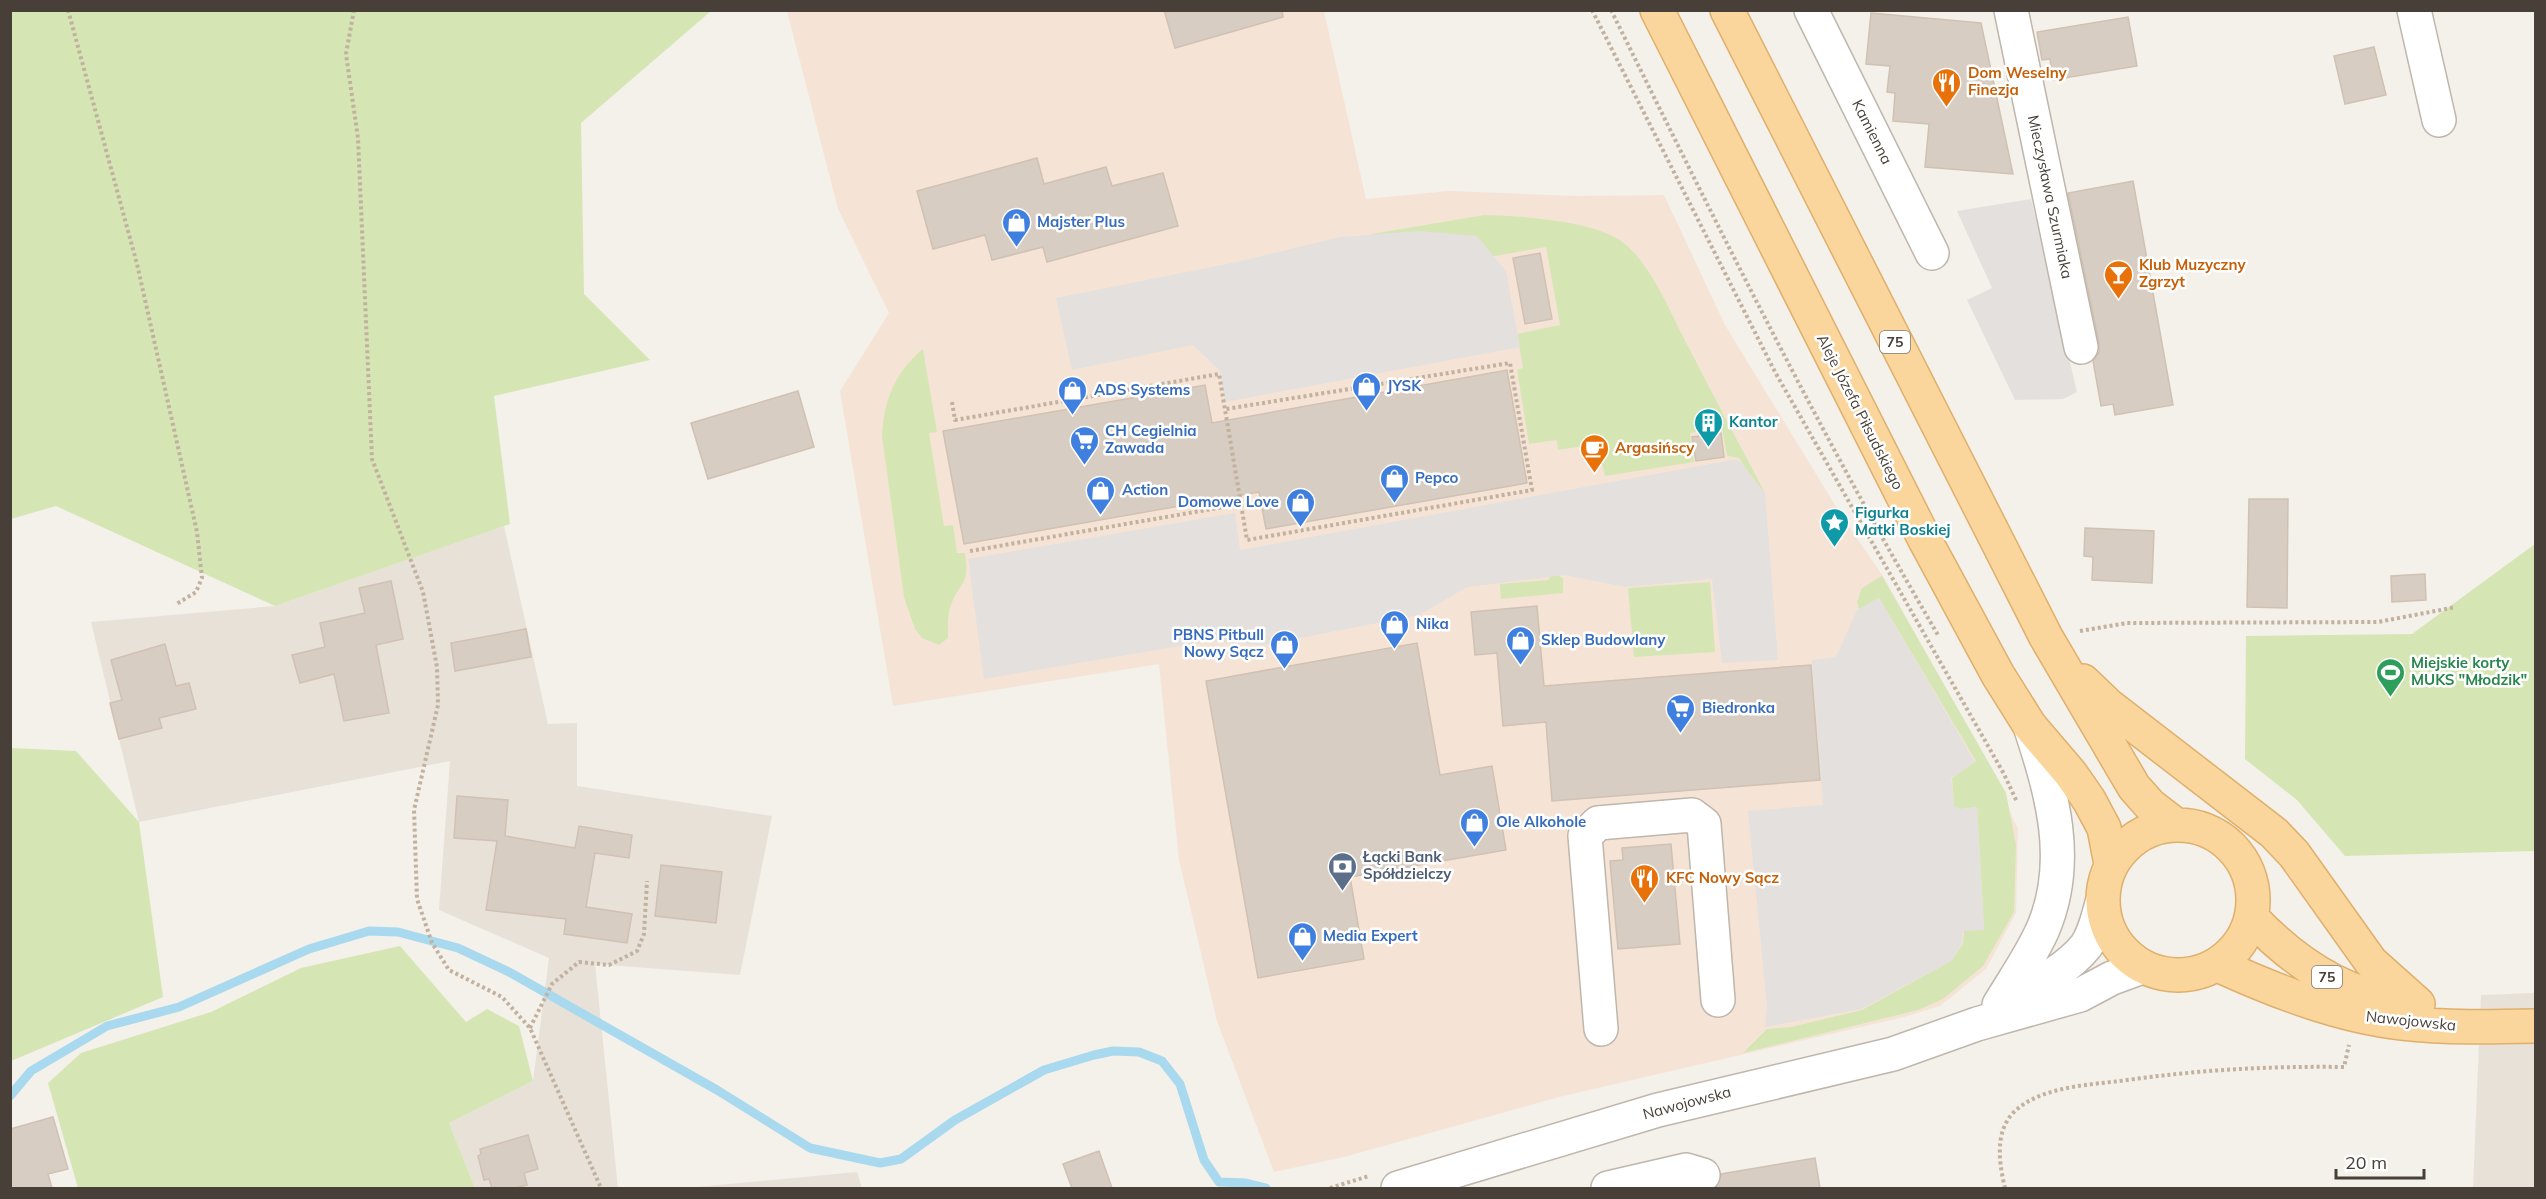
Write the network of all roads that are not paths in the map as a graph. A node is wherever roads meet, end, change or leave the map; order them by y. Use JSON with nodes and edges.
{"nodes":[{"id":1,"x":1657,"y":10,"type":"edge"},
{"id":2,"x":1727,"y":10,"type":"edge"},
{"id":3,"x":1811,"y":10,"type":"edge"},
{"id":4,"x":2011,"y":10,"type":"edge"},
{"id":5,"x":2414,"y":10,"type":"edge"},
{"id":6,"x":2439,"y":120,"type":"dead end"},
{"id":7,"x":1932,"y":253,"type":"dead end"},
{"id":8,"x":2081,"y":347,"type":"dead end"},
{"id":9,"x":2052,"y":647,"type":"junction"},
{"id":10,"x":2030,"y":726,"type":"junction"},
{"id":11,"x":2176,"y":825,"type":"junction"},
{"id":12,"x":2111,"y":864,"type":"junction"},
{"id":13,"x":2102,"y":903,"type":"junction"},
{"id":14,"x":2252,"y":918,"type":"junction"},
{"id":15,"x":2218,"y":965,"type":"junction"},
{"id":16,"x":2142,"y":968,"type":"junction"},
{"id":17,"x":1718,"y":1000,"type":"dead end"},
{"id":18,"x":2418,"y":1004,"type":"junction"},
{"id":19,"x":1988,"y":1015,"type":"junction"},
{"id":20,"x":2535,"y":1026,"type":"edge"},
{"id":21,"x":2468,"y":1027,"type":"junction"},
{"id":22,"x":1600,"y":1029,"type":"dead end"},
{"id":23,"x":1703,"y":1175,"type":"dead end"},
{"id":24,"x":1410,"y":1187,"type":"edge"},
{"id":25,"x":1608,"y":1188,"type":"edge"}],
"edges":[{"from":1,"to":10,"type":"main road","name":"Aleje Józefa Piłsudskiego","number":"75"},
{"from":2,"to":9,"type":"main road","number":"75"},
{"from":3,"to":7,"type":"street","name":"Kamienna"},
{"from":4,"to":8,"type":"street","name":"Mieczysława Szurmiaka"},
{"from":5,"to":6,"type":"street"},
{"from":9,"to":11,"type":"main road","number":"75"},
{"from":9,"to":18,"type":"main road"},
{"from":10,"to":12,"type":"main road","name":"Aleje Józefa Piłsudskiego","number":"75"},
{"from":10,"to":19,"type":"street"},
{"from":11,"to":12,"type":"main road","number":"75"},
{"from":11,"to":14,"type":"main road","number":"75"},
{"from":12,"to":13,"type":"main road","number":"75"},
{"from":13,"to":16,"type":"main road","number":"75"},
{"from":13,"to":19,"type":"street","name":"Nawojowska"},
{"from":14,"to":15,"type":"main road","number":"75"},
{"from":14,"to":18,"type":"main road","name":"Nawojowska","number":"75"},
{"from":15,"to":16,"type":"main road","number":"75"},
{"from":15,"to":21,"type":"main road","name":"Nawojowska","number":"75"},
{"from":16,"to":19,"type":"street","name":"Nawojowska"},
{"from":17,"to":22,"type":"street"},
{"from":18,"to":21,"type":"main road","name":"Nawojowska","number":"75"},
{"from":19,"to":24,"type":"street","name":"Nawojowska"},
{"from":20,"to":21,"type":"main road","name":"Nawojowska","number":"75"},
{"from":23,"to":25,"type":"street"}]}
